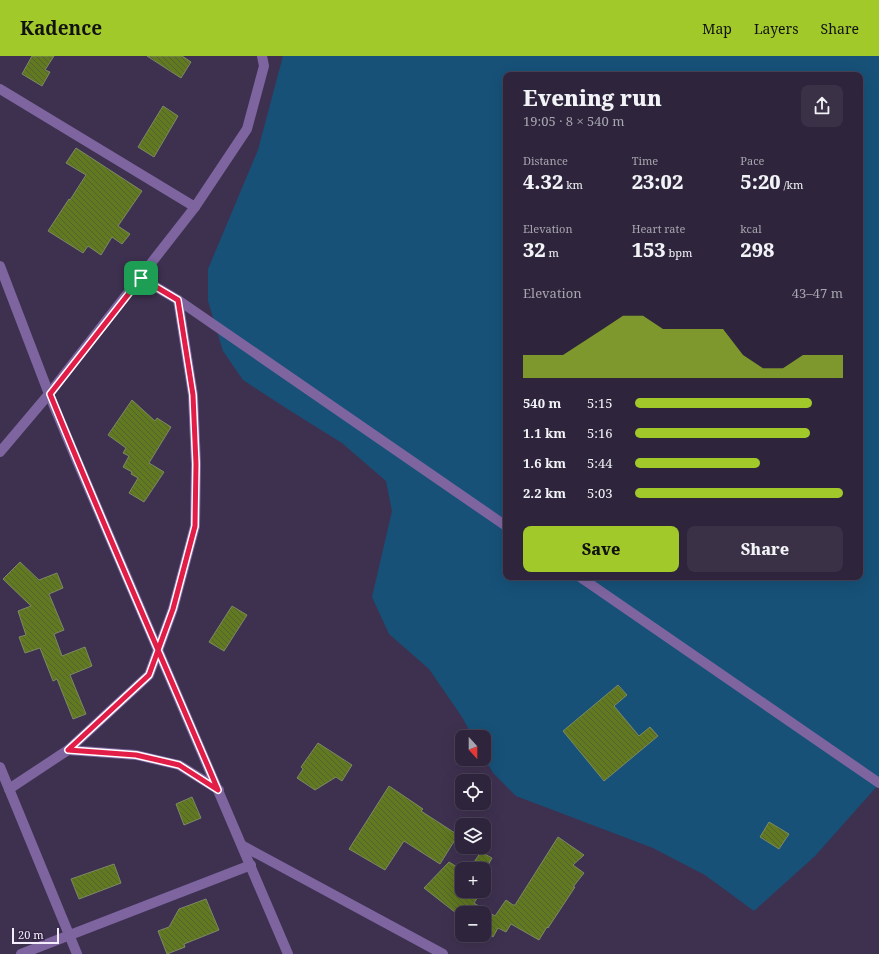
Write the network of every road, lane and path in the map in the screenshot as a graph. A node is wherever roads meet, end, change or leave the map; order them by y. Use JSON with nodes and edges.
{"nodes":[{"id":1,"x":270,"y":56,"type":"edge"},
{"id":2,"x":263,"y":61,"type":"edge"},
{"id":3,"x":0,"y":89,"type":"edge"},
{"id":4,"x":195,"y":207,"type":"junction"},
{"id":5,"x":0,"y":266,"type":"edge"},
{"id":6,"x":141,"y":278,"type":"junction"},
{"id":7,"x":178,"y":300,"type":"junction"},
{"id":8,"x":50,"y":394,"type":"junction"},
{"id":9,"x":0,"y":452,"type":"edge"},
{"id":10,"x":503,"y":524,"type":"edge"},
{"id":11,"x":584,"y":580,"type":"edge"},
{"id":12,"x":158,"y":650,"type":"junction"},
{"id":13,"x":68,"y":750,"type":"junction"},
{"id":14,"x":0,"y":767,"type":"edge"},
{"id":15,"x":879,"y":783,"type":"edge"},
{"id":16,"x":9,"y":789,"type":"junction"},
{"id":17,"x":218,"y":790,"type":"junction"},
{"id":18,"x":243,"y":846,"type":"junction"},
{"id":19,"x":251,"y":865,"type":"junction"},
{"id":20,"x":69,"y":936,"type":"junction"},
{"id":21,"x":21,"y":954,"type":"edge"},
{"id":22,"x":77,"y":954,"type":"edge"},
{"id":23,"x":288,"y":954,"type":"edge"},
{"id":24,"x":443,"y":954,"type":"edge"}],
"edges":[{"from":1,"to":2,"type":"street"},
{"from":2,"to":4,"type":"street"},
{"from":3,"to":4,"type":"street"},
{"from":4,"to":6,"type":"street"},
{"from":5,"to":8,"type":"street"},
{"from":6,"to":7,"type":"street"},
{"from":6,"to":8,"type":"street"},
{"from":7,"to":10,"type":"street"},
{"from":7,"to":12,"type":"street"},
{"from":8,"to":9,"type":"street"},
{"from":8,"to":12,"type":"street"},
{"from":11,"to":15,"type":"street"},
{"from":12,"to":13,"type":"street"},
{"from":12,"to":17,"type":"street"},
{"from":13,"to":16,"type":"street"},
{"from":13,"to":17,"type":"street"},
{"from":14,"to":16,"type":"street"},
{"from":16,"to":20,"type":"street"},
{"from":17,"to":18,"type":"street"},
{"from":18,"to":19,"type":"street"},
{"from":18,"to":24,"type":"street"},
{"from":19,"to":20,"type":"street"},
{"from":19,"to":23,"type":"street"},
{"from":20,"to":21,"type":"street"},
{"from":20,"to":22,"type":"street"}]}
